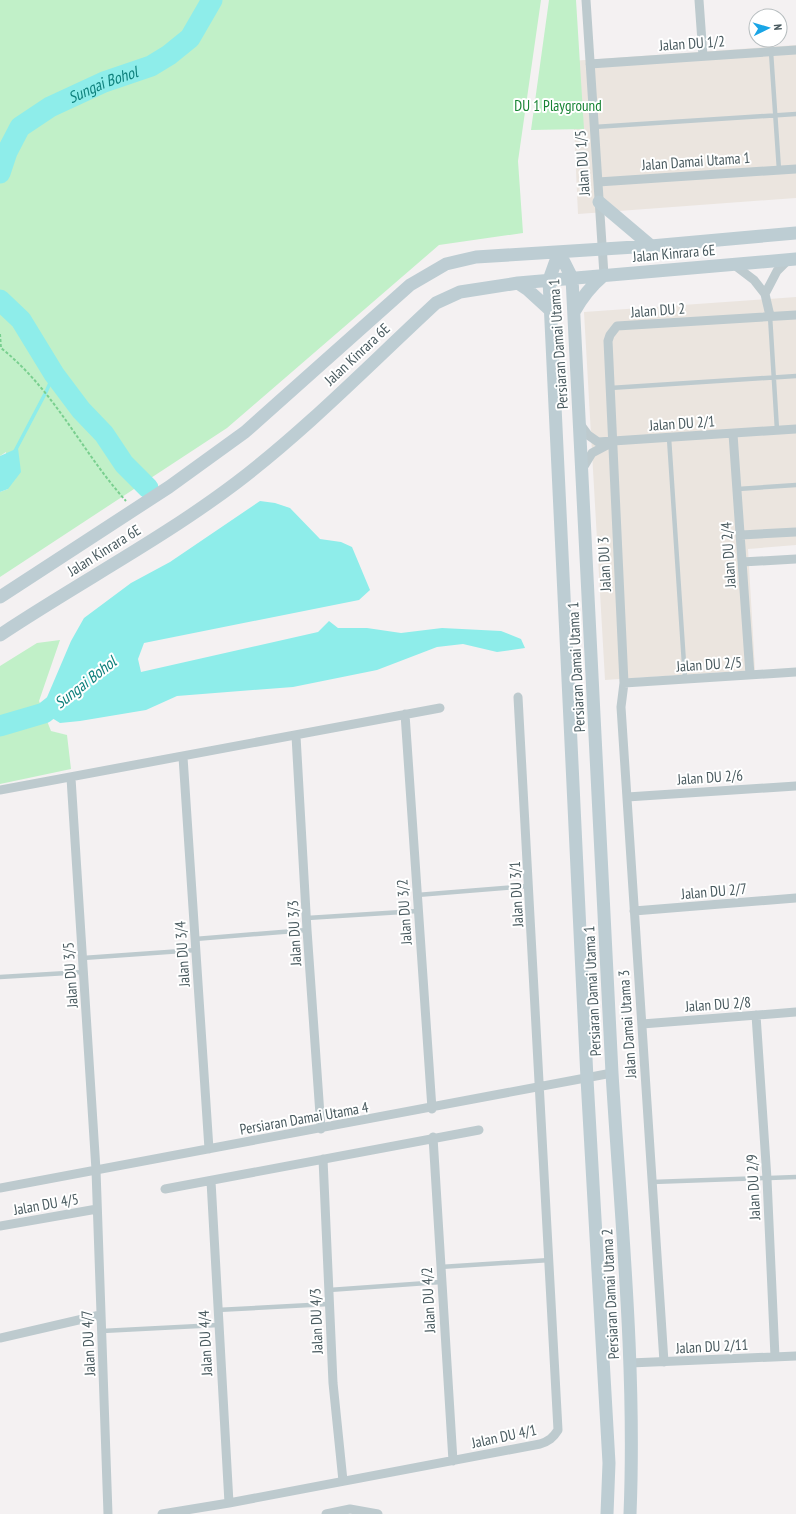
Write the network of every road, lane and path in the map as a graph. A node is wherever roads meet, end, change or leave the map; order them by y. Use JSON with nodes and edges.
{"nodes":[{"id":1,"x":586,"y":0,"type":"edge"},
{"id":2,"x":699,"y":0,"type":"edge"},
{"id":3,"x":796,"y":50,"type":"edge"},
{"id":4,"x":771,"y":52,"type":"junction"},
{"id":5,"x":703,"y":56,"type":"junction"},
{"id":6,"x":590,"y":64,"type":"junction"},
{"id":7,"x":796,"y":114,"type":"edge"},
{"id":8,"x":776,"y":115,"type":"junction"},
{"id":9,"x":594,"y":127,"type":"junction"},
{"id":10,"x":796,"y":169,"type":"edge"},
{"id":11,"x":779,"y":170,"type":"junction"},
{"id":12,"x":598,"y":182,"type":"junction"},
{"id":13,"x":599,"y":202,"type":"junction"},
{"id":14,"x":796,"y":232,"type":"edge"},
{"id":15,"x":651,"y":246,"type":"junction"},
{"id":16,"x":602,"y":249,"type":"junction"},
{"id":17,"x":559,"y":252,"type":"junction"},
{"id":18,"x":793,"y":259,"type":"edge"},
{"id":19,"x":733,"y":264,"type":"junction"},
{"id":20,"x":604,"y":275,"type":"junction"},
{"id":21,"x":572,"y":278,"type":"junction"},
{"id":22,"x":549,"y":280,"type":"junction"},
{"id":23,"x":518,"y":283,"type":"junction"},
{"id":24,"x":765,"y":294,"type":"junction"},
{"id":25,"x":550,"y":310,"type":"junction"},
{"id":26,"x":574,"y":314,"type":"junction"},
{"id":27,"x":796,"y":314,"type":"edge"},
{"id":28,"x":770,"y":316,"type":"junction"},
{"id":29,"x":0,"y":334,"type":"edge"},
{"id":30,"x":796,"y":376,"type":"edge"},
{"id":31,"x":774,"y":377,"type":"junction"},
{"id":32,"x":610,"y":388,"type":"junction"},
{"id":33,"x":579,"y":423,"type":"junction"},
{"id":34,"x":796,"y":430,"type":"edge"},
{"id":35,"x":777,"y":431,"type":"junction"},
{"id":36,"x":733,"y":434,"type":"junction"},
{"id":37,"x":669,"y":438,"type":"junction"},
{"id":38,"x":612,"y":442,"type":"junction"},
{"id":39,"x":582,"y":471,"type":"junction"},
{"id":40,"x":796,"y":485,"type":"edge"},
{"id":41,"x":738,"y":489,"type":"junction"},
{"id":42,"x":134,"y":510,"type":"junction"},
{"id":43,"x":796,"y":532,"type":"edge"},
{"id":44,"x":740,"y":535,"type":"junction"},
{"id":45,"x":796,"y":559,"type":"edge"},
{"id":46,"x":742,"y":562,"type":"junction"},
{"id":47,"x":0,"y":597,"type":"edge"},
{"id":48,"x":0,"y":635,"type":"edge"},
{"id":49,"x":796,"y":672,"type":"edge"},
{"id":50,"x":750,"y":675,"type":"junction"},
{"id":51,"x":685,"y":680,"type":"junction"},
{"id":52,"x":624,"y":683,"type":"junction"},
{"id":53,"x":518,"y":697,"type":"dead end"},
{"id":54,"x":440,"y":708,"type":"dead end"},
{"id":55,"x":405,"y":714,"type":"junction"},
{"id":56,"x":296,"y":736,"type":"junction"},
{"id":57,"x":183,"y":757,"type":"junction"},
{"id":58,"x":71,"y":778,"type":"junction"},
{"id":59,"x":796,"y":786,"type":"edge"},
{"id":60,"x":0,"y":790,"type":"edge"},
{"id":61,"x":626,"y":797,"type":"junction"},
{"id":62,"x":529,"y":886,"type":"junction"},
{"id":63,"x":418,"y":896,"type":"junction"},
{"id":64,"x":796,"y":898,"type":"edge"},
{"id":65,"x":418,"y":911,"type":"junction"},
{"id":66,"x":634,"y":911,"type":"junction"},
{"id":67,"x":307,"y":918,"type":"junction"},
{"id":68,"x":307,"y":930,"type":"junction"},
{"id":69,"x":195,"y":939,"type":"junction"},
{"id":70,"x":196,"y":950,"type":"junction"},
{"id":71,"x":83,"y":958,"type":"junction"},
{"id":72,"x":84,"y":972,"type":"junction"},
{"id":73,"x":0,"y":977,"type":"edge"},
{"id":74,"x":796,"y":1012,"type":"edge"},
{"id":75,"x":756,"y":1015,"type":"junction"},
{"id":76,"x":642,"y":1024,"type":"junction"},
{"id":77,"x":612,"y":1073,"type":"junction"},
{"id":78,"x":587,"y":1079,"type":"junction"},
{"id":79,"x":540,"y":1088,"type":"junction"},
{"id":80,"x":432,"y":1109,"type":"junction"},
{"id":81,"x":321,"y":1129,"type":"junction"},
{"id":82,"x":479,"y":1130,"type":"dead end"},
{"id":83,"x":433,"y":1137,"type":"junction"},
{"id":84,"x":210,"y":1149,"type":"junction"},
{"id":85,"x":323,"y":1158,"type":"junction"},
{"id":86,"x":96,"y":1170,"type":"junction"},
{"id":87,"x":796,"y":1178,"type":"edge"},
{"id":88,"x":767,"y":1179,"type":"junction"},
{"id":89,"x":211,"y":1181,"type":"junction"},
{"id":90,"x":652,"y":1182,"type":"junction"},
{"id":91,"x":0,"y":1188,"type":"edge"},
{"id":92,"x":165,"y":1189,"type":"dead end"},
{"id":93,"x":97,"y":1209,"type":"junction"},
{"id":94,"x":0,"y":1226,"type":"edge"},
{"id":95,"x":550,"y":1260,"type":"junction"},
{"id":96,"x":440,"y":1267,"type":"junction"},
{"id":97,"x":441,"y":1282,"type":"junction"},
{"id":98,"x":329,"y":1290,"type":"junction"},
{"id":99,"x":329,"y":1304,"type":"junction"},
{"id":100,"x":217,"y":1310,"type":"junction"},
{"id":101,"x":100,"y":1315,"type":"junction"},
{"id":102,"x":218,"y":1325,"type":"junction"},
{"id":103,"x":102,"y":1331,"type":"junction"},
{"id":104,"x":0,"y":1338,"type":"edge"},
{"id":105,"x":796,"y":1356,"type":"edge"},
{"id":106,"x":775,"y":1357,"type":"junction"},
{"id":107,"x":664,"y":1362,"type":"junction"},
{"id":108,"x":630,"y":1363,"type":"junction"},
{"id":109,"x":452,"y":1461,"type":"junction"},
{"id":110,"x":343,"y":1481,"type":"junction"},
{"id":111,"x":228,"y":1503,"type":"junction"},
{"id":112,"x":108,"y":1514,"type":"edge"},
{"id":113,"x":162,"y":1514,"type":"edge"},
{"id":114,"x":326,"y":1514,"type":"edge"},
{"id":115,"x":378,"y":1514,"type":"edge"},
{"id":116,"x":607,"y":1514,"type":"edge"},
{"id":117,"x":630,"y":1514,"type":"edge"}],
"edges":[{"from":1,"to":6,"type":"street","name":"Jalan DU 1/5"},
{"from":2,"to":5,"type":"street"},
{"from":3,"to":4,"type":"street","name":"Jalan DU 1/2"},
{"from":4,"to":5,"type":"street","name":"Jalan DU 1/2"},
{"from":4,"to":8,"type":"lane"},
{"from":5,"to":6,"type":"street","name":"Jalan DU 1/2"},
{"from":6,"to":9,"type":"street","name":"Jalan DU 1/5"},
{"from":7,"to":8,"type":"lane"},
{"from":8,"to":9,"type":"lane"},
{"from":8,"to":11,"type":"lane"},
{"from":9,"to":12,"type":"street","name":"Jalan DU 1/5"},
{"from":10,"to":11,"type":"street","name":"Jalan Damai Utama 1"},
{"from":11,"to":12,"type":"street","name":"Jalan Damai Utama 1"},
{"from":12,"to":13,"type":"street","name":"Jalan DU 1/5"},
{"from":13,"to":15,"type":"street"},
{"from":13,"to":16,"type":"street","name":"Jalan DU 1/5"},
{"from":14,"to":15,"type":"street","name":"Jalan Kinrara 6E"},
{"from":15,"to":16,"type":"street","name":"Jalan Kinrara 6E"},
{"from":16,"to":17,"type":"street","name":"Jalan Kinrara 6E"},
{"from":16,"to":20,"type":"street","name":"Jalan DU 1/5"},
{"from":17,"to":21,"type":"street","name":"Persiaran Damai Utama 1"},
{"from":17,"to":22,"type":"street","name":"Persiaran Damai Utama 1"},
{"from":17,"to":42,"type":"street","name":"Jalan Kinrara 6E"},
{"from":18,"to":19,"type":"street","name":"Jalan Kinrara 6E"},
{"from":18,"to":24,"type":"street"},
{"from":19,"to":20,"type":"street","name":"Jalan Kinrara 6E"},
{"from":19,"to":24,"type":"street"},
{"from":20,"to":21,"type":"street","name":"Jalan Kinrara 6E"},
{"from":20,"to":26,"type":"street"},
{"from":21,"to":22,"type":"street","name":"Jalan Kinrara 6E"},
{"from":21,"to":26,"type":"street","name":"Persiaran Damai Utama 1"},
{"from":22,"to":23,"type":"street","name":"Jalan Kinrara 6E"},
{"from":22,"to":25,"type":"street","name":"Persiaran Damai Utama 1"},
{"from":23,"to":25,"type":"street"},
{"from":23,"to":48,"type":"street","name":"Jalan Kinrara 6E"},
{"from":24,"to":28,"type":"street"},
{"from":25,"to":78,"type":"street","name":"Persiaran Damai Utama 1"},
{"from":26,"to":33,"type":"street","name":"Persiaran Damai Utama 1"},
{"from":27,"to":28,"type":"street","name":"Jalan DU 2"},
{"from":28,"to":31,"type":"lane"},
{"from":28,"to":32,"type":"street","name":"Jalan DU 2"},
{"from":29,"to":42,"type":"path"},
{"from":30,"to":31,"type":"lane"},
{"from":31,"to":32,"type":"lane"},
{"from":31,"to":35,"type":"lane"},
{"from":32,"to":38,"type":"street","name":"Jalan DU 2"},
{"from":33,"to":38,"type":"street","name":"Jalan DU 2/1"},
{"from":33,"to":39,"type":"street","name":"Persiaran Damai Utama 1"},
{"from":34,"to":35,"type":"street","name":"Jalan DU 2/1"},
{"from":35,"to":36,"type":"street","name":"Jalan DU 2/1"},
{"from":36,"to":37,"type":"street","name":"Jalan DU 2/1"},
{"from":36,"to":41,"type":"street","name":"Jalan DU 2/4"},
{"from":37,"to":38,"type":"street","name":"Jalan DU 2/1"},
{"from":37,"to":51,"type":"lane"},
{"from":38,"to":39,"type":"street"},
{"from":38,"to":52,"type":"street","name":"Jalan DU 3"},
{"from":39,"to":77,"type":"street","name":"Persiaran Damai Utama 1"},
{"from":40,"to":41,"type":"lane"},
{"from":41,"to":44,"type":"street","name":"Jalan DU 2/4"},
{"from":42,"to":47,"type":"street","name":"Jalan Kinrara 6E"},
{"from":43,"to":44,"type":"street"},
{"from":44,"to":46,"type":"street","name":"Jalan DU 2/4"},
{"from":45,"to":46,"type":"street"},
{"from":46,"to":50,"type":"street","name":"Jalan DU 2/4"},
{"from":49,"to":50,"type":"street","name":"Jalan DU 2/5"},
{"from":50,"to":51,"type":"street","name":"Jalan DU 2/5"},
{"from":51,"to":52,"type":"street","name":"Jalan DU 2/5"},
{"from":52,"to":61,"type":"street","name":"Jalan Damai Utama 3"},
{"from":53,"to":62,"type":"street","name":"Jalan DU 3/1"},
{"from":54,"to":55,"type":"street"},
{"from":55,"to":56,"type":"street"},
{"from":55,"to":63,"type":"street","name":"Jalan DU 3/2"},
{"from":56,"to":57,"type":"street"},
{"from":56,"to":67,"type":"street","name":"Jalan DU 3/3"},
{"from":57,"to":58,"type":"street"},
{"from":57,"to":69,"type":"street","name":"Jalan DU 3/4"},
{"from":58,"to":60,"type":"street"},
{"from":58,"to":71,"type":"street","name":"Jalan DU 3/5"},
{"from":59,"to":61,"type":"street","name":"Jalan DU 2/6"},
{"from":61,"to":66,"type":"street","name":"Jalan Damai Utama 3"},
{"from":62,"to":63,"type":"lane"},
{"from":62,"to":79,"type":"street","name":"Jalan DU 3/1"},
{"from":63,"to":65,"type":"street","name":"Jalan DU 3/2"},
{"from":64,"to":66,"type":"street","name":"Jalan DU 2/7"},
{"from":65,"to":67,"type":"lane"},
{"from":65,"to":80,"type":"street","name":"Jalan DU 3/2"},
{"from":66,"to":76,"type":"street","name":"Jalan Damai Utama 3"},
{"from":67,"to":68,"type":"street","name":"Jalan DU 3/3"},
{"from":68,"to":69,"type":"lane"},
{"from":68,"to":81,"type":"street","name":"Jalan DU 3/3"},
{"from":69,"to":70,"type":"street","name":"Jalan DU 3/4"},
{"from":70,"to":71,"type":"lane"},
{"from":70,"to":84,"type":"street","name":"Jalan DU 3/4"},
{"from":71,"to":72,"type":"street","name":"Jalan DU 3/5"},
{"from":72,"to":73,"type":"lane"},
{"from":72,"to":86,"type":"street","name":"Jalan DU 3/5"},
{"from":74,"to":75,"type":"street","name":"Jalan DU 2/8"},
{"from":75,"to":76,"type":"street","name":"Jalan DU 2/8"},
{"from":75,"to":88,"type":"street","name":"Jalan DU 2/9"},
{"from":76,"to":90,"type":"street","name":"Jalan Damai Utama 3"},
{"from":77,"to":78,"type":"street","name":"Persiaran Damai Utama 4"},
{"from":77,"to":108,"type":"street","name":"Persiaran Damai Utama 2"},
{"from":78,"to":79,"type":"street","name":"Persiaran Damai Utama 4"},
{"from":78,"to":116,"type":"street","name":"Persiaran Damai Utama 2"},
{"from":79,"to":80,"type":"street","name":"Persiaran Damai Utama 4"},
{"from":79,"to":95,"type":"street","name":"Jalan DU 4/1"},
{"from":80,"to":81,"type":"street","name":"Persiaran Damai Utama 4"},
{"from":81,"to":84,"type":"street","name":"Persiaran Damai Utama 4"},
{"from":82,"to":83,"type":"street"},
{"from":83,"to":85,"type":"street"},
{"from":83,"to":96,"type":"street","name":"Jalan DU 4/2"},
{"from":84,"to":86,"type":"street","name":"Persiaran Damai Utama 4"},
{"from":85,"to":89,"type":"street"},
{"from":85,"to":98,"type":"street","name":"Jalan DU 4/3"},
{"from":86,"to":91,"type":"street","name":"Persiaran Damai Utama 4"},
{"from":86,"to":93,"type":"street","name":"Jalan DU 4/7"},
{"from":87,"to":88,"type":"lane"},
{"from":88,"to":90,"type":"lane"},
{"from":88,"to":106,"type":"street","name":"Jalan DU 2/9"},
{"from":89,"to":92,"type":"street"},
{"from":89,"to":100,"type":"street","name":"Jalan DU 4/4"},
{"from":90,"to":107,"type":"street","name":"Jalan Damai Utama 3"},
{"from":93,"to":94,"type":"street","name":"Jalan DU 4/5"},
{"from":93,"to":101,"type":"street","name":"Jalan DU 4/7"},
{"from":95,"to":96,"type":"lane"},
{"from":95,"to":109,"type":"street","name":"Jalan DU 4/1"},
{"from":96,"to":97,"type":"street","name":"Jalan DU 4/2"},
{"from":97,"to":98,"type":"lane"},
{"from":97,"to":109,"type":"street","name":"Jalan DU 4/2"},
{"from":98,"to":99,"type":"street","name":"Jalan DU 4/3"},
{"from":99,"to":100,"type":"lane"},
{"from":99,"to":110,"type":"street","name":"Jalan DU 4/3"},
{"from":100,"to":102,"type":"street","name":"Jalan DU 4/4"},
{"from":101,"to":103,"type":"street","name":"Jalan DU 4/7"},
{"from":101,"to":104,"type":"street"},
{"from":102,"to":103,"type":"lane"},
{"from":102,"to":111,"type":"street","name":"Jalan DU 4/4"},
{"from":103,"to":112,"type":"street","name":"Jalan DU 4/7"},
{"from":105,"to":106,"type":"street","name":"Jalan DU 2/11"},
{"from":106,"to":107,"type":"street","name":"Jalan DU 2/11"},
{"from":107,"to":108,"type":"street","name":"Jalan DU 2/11"},
{"from":108,"to":117,"type":"street","name":"Persiaran Damai Utama 2"},
{"from":109,"to":110,"type":"street","name":"Jalan DU 4/1"},
{"from":110,"to":111,"type":"street","name":"Jalan DU 4/1"},
{"from":111,"to":113,"type":"street","name":"Jalan DU 4/1"},
{"from":114,"to":115,"type":"street"}]}
